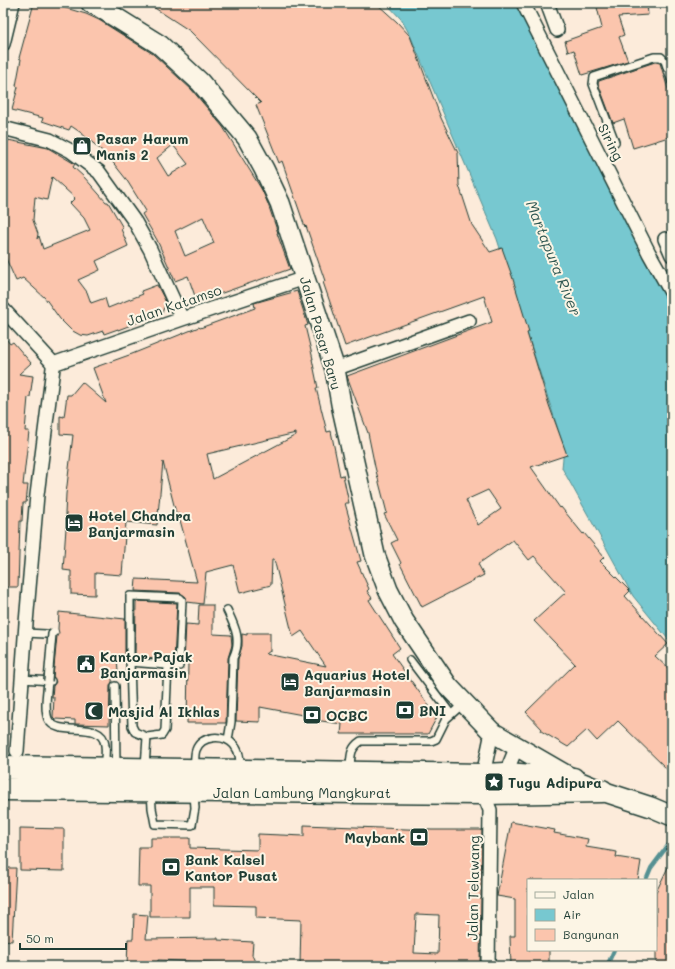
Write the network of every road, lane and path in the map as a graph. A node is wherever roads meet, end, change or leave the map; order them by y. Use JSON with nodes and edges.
{"nodes":[{"id":1,"x":13,"y":3,"type":"edge"},
{"id":2,"x":91,"y":3,"type":"edge"},
{"id":3,"x":523,"y":3,"type":"edge"},
{"id":4,"x":547,"y":3,"type":"edge"},
{"id":5,"x":558,"y":30,"type":"dead end"},
{"id":6,"x":3,"y":44,"type":"edge"},
{"id":7,"x":672,"y":82,"type":"edge"},
{"id":8,"x":3,"y":128,"type":"edge"},
{"id":9,"x":615,"y":142,"type":"dead end"},
{"id":10,"x":665,"y":239,"type":"dead end"},
{"id":11,"x":672,"y":255,"type":"edge"},
{"id":12,"x":305,"y":278,"type":"junction"},
{"id":13,"x":672,"y":294,"type":"edge"},
{"id":14,"x":3,"y":309,"type":"edge"},
{"id":15,"x":182,"y":319,"type":"junction"},
{"id":16,"x":469,"y":321,"type":"dead end"},
{"id":17,"x":53,"y":364,"type":"junction"},
{"id":18,"x":335,"y":369,"type":"junction"},
{"id":19,"x":227,"y":610,"type":"dead end"},
{"id":20,"x":56,"y":632,"type":"dead end"},
{"id":21,"x":25,"y":633,"type":"junction"},
{"id":22,"x":46,"y":634,"type":"dead end"},
{"id":23,"x":410,"y":660,"type":"dead end"},
{"id":24,"x":130,"y":662,"type":"junction"},
{"id":25,"x":168,"y":665,"type":"junction"},
{"id":26,"x":22,"y":679,"type":"junction"},
{"id":27,"x":50,"y":681,"type":"junction"},
{"id":28,"x":115,"y":686,"type":"dead end"},
{"id":29,"x":458,"y":708,"type":"junction"},
{"id":30,"x":492,"y":732,"type":"junction"},
{"id":31,"x":147,"y":737,"type":"junction"},
{"id":32,"x":228,"y":740,"type":"junction"},
{"id":33,"x":516,"y":746,"type":"junction"},
{"id":34,"x":11,"y":767,"type":"edge"},
{"id":35,"x":110,"y":769,"type":"junction"},
{"id":36,"x":145,"y":770,"type":"junction"},
{"id":37,"x":240,"y":771,"type":"junction"},
{"id":38,"x":350,"y":773,"type":"junction"},
{"id":39,"x":573,"y":779,"type":"junction"},
{"id":40,"x":194,"y":781,"type":"junction"},
{"id":41,"x":3,"y":789,"type":"edge"},
{"id":42,"x":492,"y":789,"type":"junction"},
{"id":43,"x":27,"y":790,"type":"junction"},
{"id":44,"x":151,"y":791,"type":"junction"},
{"id":45,"x":602,"y":791,"type":"junction"},
{"id":46,"x":672,"y":816,"type":"edge"},
{"id":47,"x":488,"y":966,"type":"edge"}],
"edges":[{"from":1,"to":6,"type":"street"},
{"from":2,"to":12,"type":"street","name":"Jalan Pasar Baru"},
{"from":3,"to":13,"type":"street","name":"Siring"},
{"from":4,"to":5,"type":"street"},
{"from":7,"to":9,"type":"lane"},
{"from":8,"to":15,"type":"street"},
{"from":10,"to":11,"type":"street"},
{"from":12,"to":15,"type":"street","name":"Jalan Katamso"},
{"from":12,"to":18,"type":"street","name":"Jalan Pasar Baru"},
{"from":14,"to":17,"type":"street"},
{"from":15,"to":17,"type":"street","name":"Jalan Katamso"},
{"from":16,"to":18,"type":"street"},
{"from":17,"to":21,"type":"street"},
{"from":18,"to":29,"type":"street","name":"Jalan Pasar Baru"},
{"from":19,"to":32,"type":"lane"},
{"from":20,"to":27,"type":"lane","bridge":true},
{"from":21,"to":22,"type":"lane"},
{"from":21,"to":26,"type":"street"},
{"from":23,"to":29,"type":"lane"},
{"from":24,"to":25,"type":"lane"},
{"from":24,"to":25,"type":"lane"},
{"from":24,"to":31,"type":"lane"},
{"from":25,"to":31,"type":"lane"},
{"from":26,"to":27,"type":"lane"},
{"from":26,"to":34,"type":"street"},
{"from":27,"to":35,"type":"lane"},
{"from":28,"to":35,"type":"lane"},
{"from":29,"to":30,"type":"street","name":"Jalan Pasar Baru"},
{"from":29,"to":38,"type":"lane"},
{"from":30,"to":33,"type":"street","name":"Jalan Pasar Baru"},
{"from":30,"to":42,"type":"street"},
{"from":31,"to":36,"type":"lane"},
{"from":32,"to":37,"type":"lane"},
{"from":32,"to":40,"type":"lane"},
{"from":33,"to":39,"type":"street","name":"Jalan Pasar Baru"},
{"from":33,"to":42,"type":"street"},
{"from":34,"to":35,"type":"highway","name":"Jalan Lambung Mangkurat"},
{"from":34,"to":43,"type":"street"},
{"from":35,"to":36,"type":"highway","name":"Jalan Lambung Mangkurat"},
{"from":36,"to":40,"type":"highway","name":"Jalan Lambung Mangkurat"},
{"from":37,"to":38,"type":"highway","name":"Jalan Lambung Mangkurat"},
{"from":37,"to":40,"type":"highway","name":"Jalan Lambung Mangkurat"},
{"from":38,"to":42,"type":"highway","name":"Jalan Lambung Mangkurat"},
{"from":39,"to":42,"type":"highway","name":"Jalan Lambung Mangkurat"},
{"from":39,"to":45,"type":"street","name":"Jalan Pasar Baru"},
{"from":40,"to":42,"type":"highway","name":"Jalan Lambung Mangkurat"},
{"from":40,"to":44,"type":"highway","name":"Jalan Lambung Mangkurat"},
{"from":40,"to":44,"type":"lane"},
{"from":41,"to":43,"type":"highway","name":"Jalan Lambung Mangkurat"},
{"from":42,"to":45,"type":"highway","name":"Jalan Lambung Mangkurat"},
{"from":42,"to":47,"type":"street","name":"Jalan Telawang"},
{"from":43,"to":44,"type":"highway","name":"Jalan Lambung Mangkurat"},
{"from":45,"to":46,"type":"street","name":"Jalan Pasar Baru"}]}
